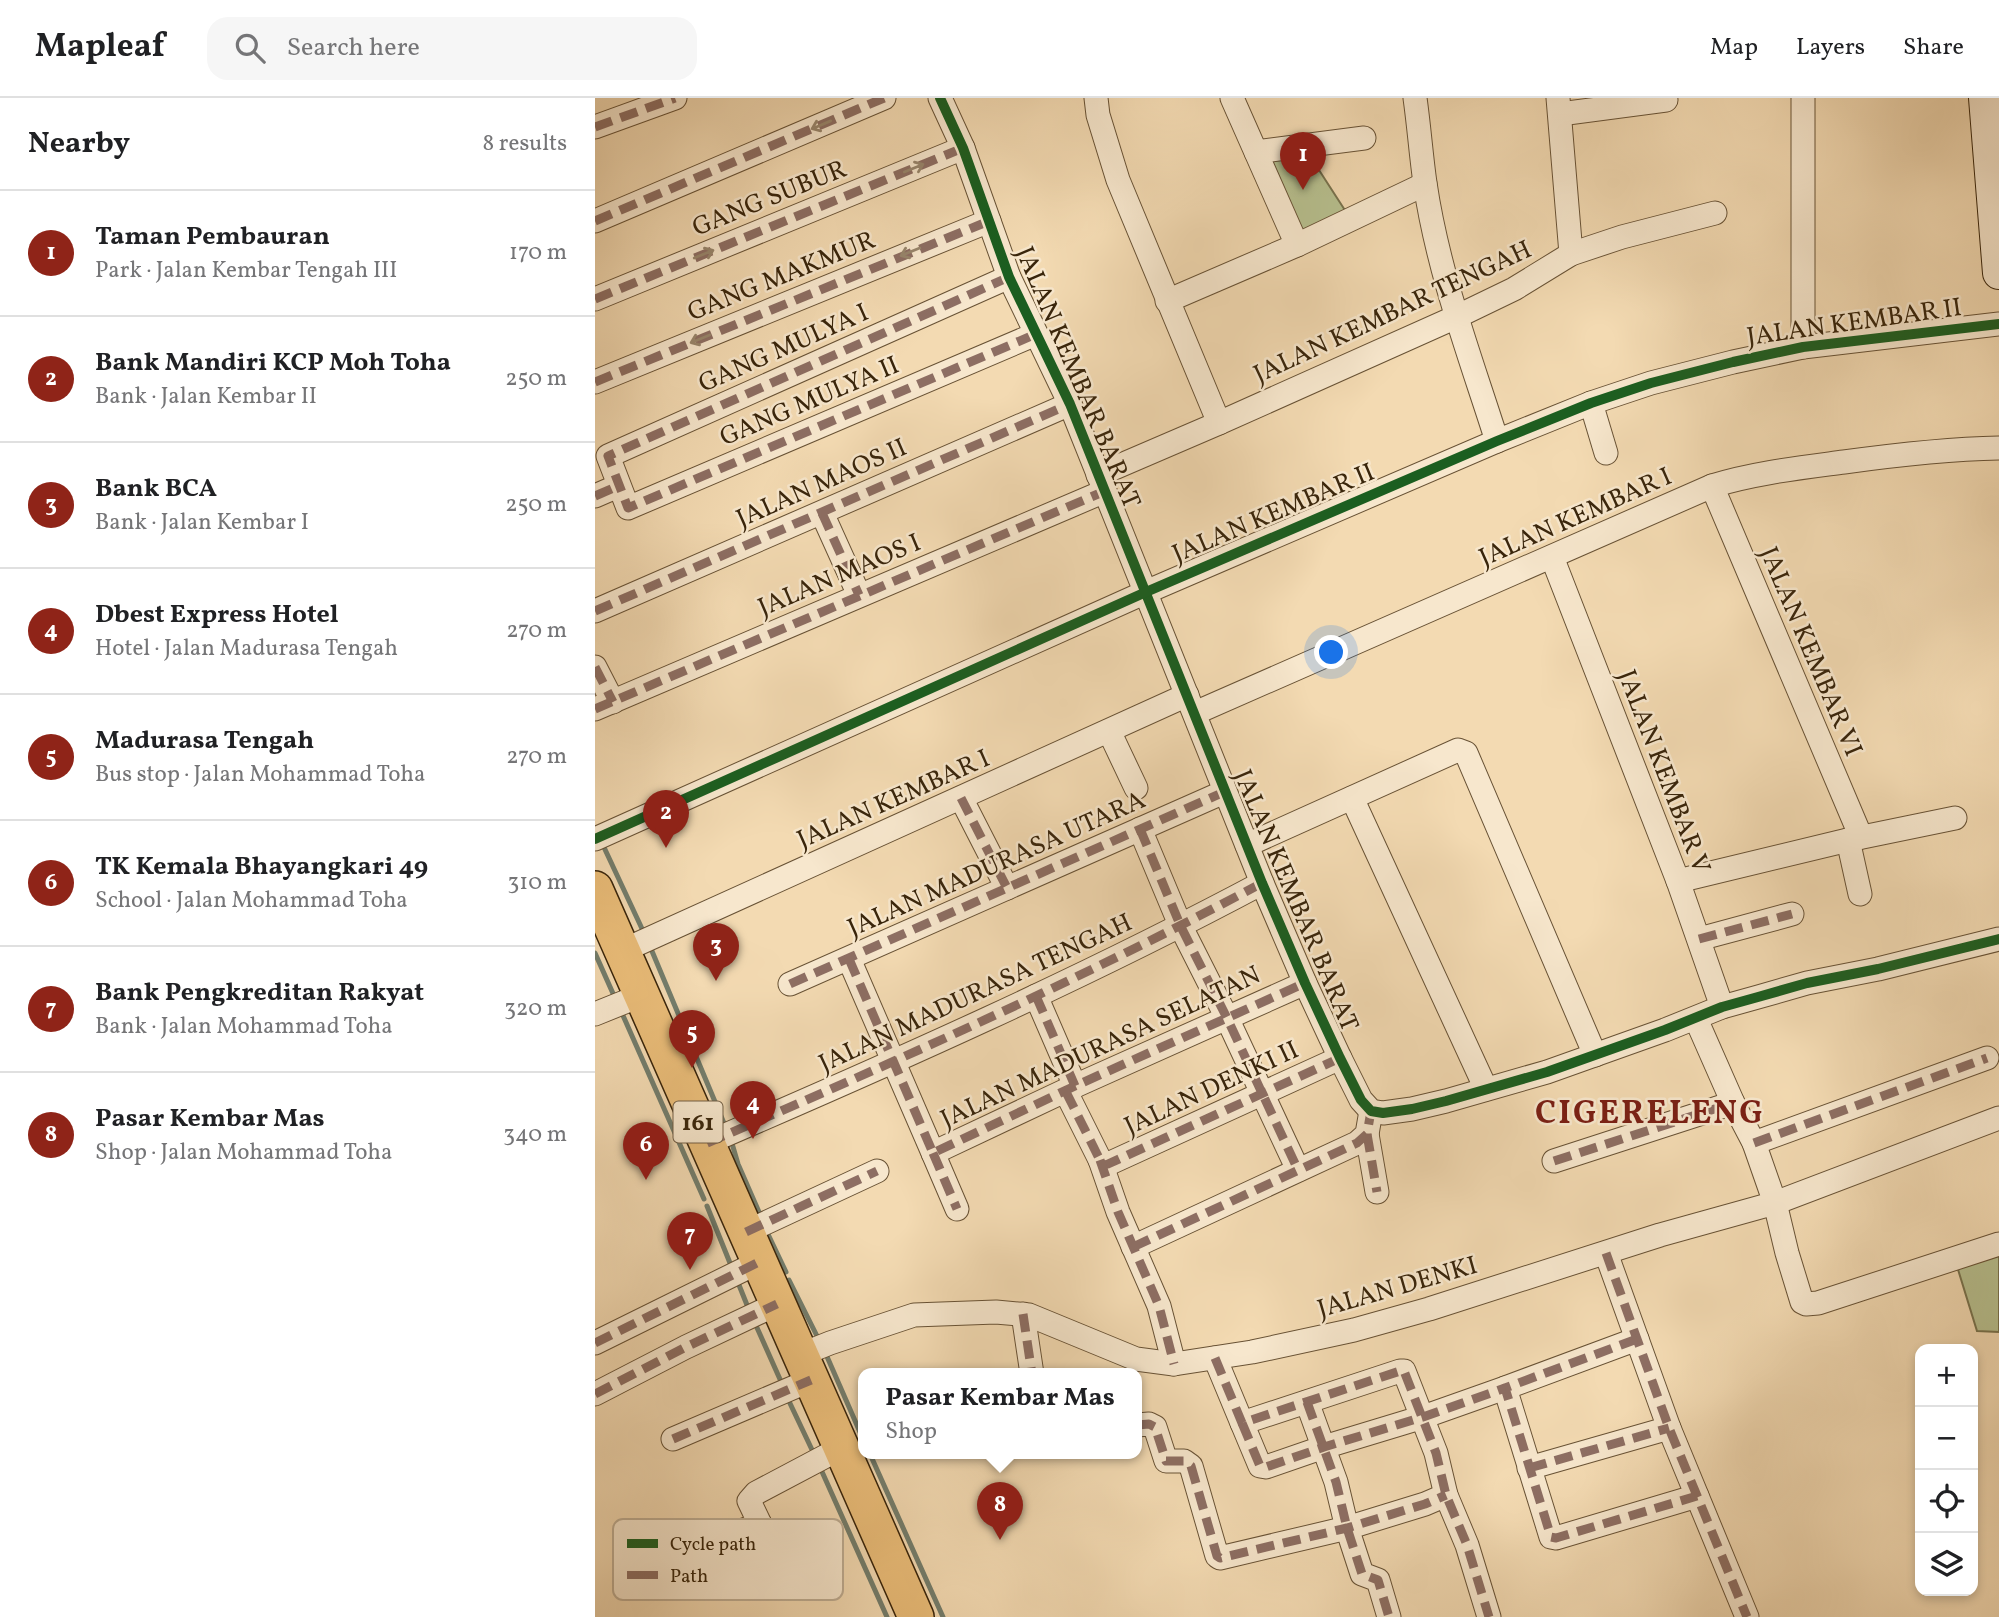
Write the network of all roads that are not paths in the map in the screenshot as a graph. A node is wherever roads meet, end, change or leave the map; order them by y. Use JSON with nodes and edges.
{"nodes":[{"id":1,"x":884,"y":98,"type":"edge"},
{"id":2,"x":940,"y":98,"type":"edge"},
{"id":3,"x":1096,"y":98,"type":"edge"},
{"id":4,"x":1232,"y":98,"type":"edge"},
{"id":5,"x":1415,"y":98,"type":"edge"},
{"id":6,"x":1803,"y":98,"type":"edge"},
{"id":7,"x":1985,"y":98,"type":"edge"},
{"id":8,"x":671,"y":99,"type":"edge"},
{"id":9,"x":1666,"y":100,"type":"edge"},
{"id":10,"x":1559,"y":106,"type":"edge"},
{"id":11,"x":595,"y":127,"type":"edge"},
{"id":12,"x":1364,"y":138,"type":"dead end"},
{"id":13,"x":963,"y":148,"type":"junction"},
{"id":14,"x":1256,"y":152,"type":"junction"},
{"id":15,"x":1425,"y":184,"type":"junction"},
{"id":16,"x":1715,"y":213,"type":"dead end"},
{"id":17,"x":595,"y":221,"type":"edge"},
{"id":18,"x":981,"y":224,"type":"junction"},
{"id":19,"x":1297,"y":245,"type":"junction"},
{"id":20,"x":1571,"y":254,"type":"junction"},
{"id":21,"x":1999,"y":273,"type":"edge"},
{"id":22,"x":1009,"y":277,"type":"junction"},
{"id":23,"x":595,"y":299,"type":"edge"},
{"id":24,"x":1167,"y":301,"type":"junction"},
{"id":25,"x":1456,"y":317,"type":"junction"},
{"id":26,"x":1999,"y":324,"type":"edge"},
{"id":27,"x":1035,"y":334,"type":"junction"},
{"id":28,"x":1803,"y":347,"type":"junction"},
{"id":29,"x":595,"y":382,"type":"edge"},
{"id":30,"x":1591,"y":403,"type":"junction"},
{"id":31,"x":1070,"y":404,"type":"junction"},
{"id":32,"x":1219,"y":423,"type":"junction"},
{"id":33,"x":1497,"y":441,"type":"junction"},
{"id":34,"x":1999,"y":448,"type":"edge"},
{"id":35,"x":1606,"y":453,"type":"dead end"},
{"id":36,"x":1102,"y":483,"type":"junction"},
{"id":37,"x":618,"y":485,"type":"junction"},
{"id":38,"x":1712,"y":486,"type":"junction"},
{"id":39,"x":595,"y":496,"type":"edge"},
{"id":40,"x":822,"y":513,"type":"junction"},
{"id":41,"x":1552,"y":557,"type":"junction"},
{"id":42,"x":1146,"y":592,"type":"junction"},
{"id":43,"x":859,"y":595,"type":"junction"},
{"id":44,"x":595,"y":611,"type":"edge"},
{"id":45,"x":595,"y":667,"type":"edge"},
{"id":46,"x":1191,"y":704,"type":"junction"},
{"id":47,"x":604,"y":705,"type":"edge"},
{"id":48,"x":1109,"y":731,"type":"junction"},
{"id":49,"x":1136,"y":788,"type":"dead end"},
{"id":50,"x":1224,"y":792,"type":"junction"},
{"id":51,"x":961,"y":798,"type":"junction"},
{"id":52,"x":1352,"y":798,"type":"junction"},
{"id":53,"x":1955,"y":818,"type":"dead end"},
{"id":54,"x":1140,"y":829,"type":"junction"},
{"id":55,"x":595,"y":839,"type":"edge"},
{"id":56,"x":1854,"y":839,"type":"junction"},
{"id":57,"x":1247,"y":845,"type":"junction"},
{"id":58,"x":1678,"y":881,"type":"junction"},
{"id":59,"x":1262,"y":883,"type":"junction"},
{"id":60,"x":1007,"y":888,"type":"junction"},
{"id":61,"x":595,"y":889,"type":"edge"},
{"id":62,"x":1860,"y":894,"type":"dead end"},
{"id":63,"x":1792,"y":914,"type":"dead end"},
{"id":64,"x":1181,"y":927,"type":"junction"},
{"id":65,"x":1699,"y":939,"type":"junction"},
{"id":66,"x":1999,"y":939,"type":"edge"},
{"id":67,"x":622,"y":951,"type":"junction"},
{"id":68,"x":849,"y":959,"type":"junction"},
{"id":69,"x":1305,"y":983,"type":"junction"},
{"id":70,"x":790,"y":984,"type":"dead end"},
{"id":71,"x":642,"y":995,"type":"junction"},
{"id":72,"x":1035,"y":996,"type":"junction"},
{"id":73,"x":1722,"y":1007,"type":"junction"},
{"id":74,"x":595,"y":1014,"type":"edge"},
{"id":75,"x":1227,"y":1018,"type":"junction"},
{"id":76,"x":1696,"y":1019,"type":"junction"},
{"id":77,"x":1595,"y":1055,"type":"junction"},
{"id":78,"x":1340,"y":1058,"type":"junction"},
{"id":79,"x":1987,"y":1058,"type":"dead end"},
{"id":80,"x":893,"y":1063,"type":"junction"},
{"id":81,"x":1071,"y":1089,"type":"junction"},
{"id":82,"x":1486,"y":1089,"type":"junction"},
{"id":83,"x":1263,"y":1093,"type":"junction"},
{"id":84,"x":1733,"y":1103,"type":"junction"},
{"id":85,"x":1999,"y":1118,"type":"edge"},
{"id":86,"x":1369,"y":1122,"type":"junction"},
{"id":87,"x":707,"y":1143,"type":"junction"},
{"id":88,"x":1754,"y":1143,"type":"junction"},
{"id":89,"x":933,"y":1153,"type":"junction"},
{"id":90,"x":1554,"y":1161,"type":"dead end"},
{"id":91,"x":1102,"y":1162,"type":"junction"},
{"id":92,"x":1298,"y":1170,"type":"junction"},
{"id":93,"x":877,"y":1171,"type":"dead end"},
{"id":94,"x":1377,"y":1192,"type":"dead end"},
{"id":95,"x":1775,"y":1203,"type":"junction"},
{"id":96,"x":957,"y":1209,"type":"dead end"},
{"id":97,"x":1999,"y":1244,"type":"edge"},
{"id":98,"x":753,"y":1247,"type":"junction"},
{"id":99,"x":1133,"y":1247,"type":"junction"},
{"id":100,"x":1606,"y":1253,"type":"junction"},
{"id":101,"x":778,"y":1304,"type":"junction"},
{"id":102,"x":1023,"y":1314,"type":"junction"},
{"id":103,"x":1637,"y":1339,"type":"junction"},
{"id":104,"x":595,"y":1343,"type":"edge"},
{"id":105,"x":814,"y":1356,"type":"junction"},
{"id":106,"x":1215,"y":1359,"type":"junction"},
{"id":107,"x":1174,"y":1364,"type":"junction"},
{"id":108,"x":1031,"y":1368,"type":"edge"},
{"id":109,"x":1505,"y":1388,"type":"junction"},
{"id":110,"x":597,"y":1389,"type":"edge"},
{"id":111,"x":1307,"y":1402,"type":"junction"},
{"id":112,"x":1423,"y":1417,"type":"junction"},
{"id":113,"x":1242,"y":1423,"type":"junction"},
{"id":114,"x":1142,"y":1425,"type":"edge"},
{"id":115,"x":1669,"y":1427,"type":"junction"},
{"id":116,"x":673,"y":1439,"type":"dead end"},
{"id":117,"x":1324,"y":1447,"type":"junction"},
{"id":118,"x":841,"y":1448,"type":"junction"},
{"id":119,"x":1529,"y":1468,"type":"junction"},
{"id":120,"x":1446,"y":1495,"type":"junction"},
{"id":121,"x":1697,"y":1496,"type":"junction"},
{"id":122,"x":758,"y":1519,"type":"edge"},
{"id":123,"x":1347,"y":1528,"type":"junction"},
{"id":124,"x":916,"y":1617,"type":"edge"},
{"id":125,"x":1389,"y":1617,"type":"edge"},
{"id":126,"x":1489,"y":1617,"type":"edge"},
{"id":127,"x":1747,"y":1617,"type":"edge"}],
"edges":[{"from":1,"to":17,"type":"street","one_way":true},
{"from":2,"to":13,"type":"street","name":"JALAN KEMBAR BARAT"},
{"from":3,"to":24,"type":"street"},
{"from":4,"to":14,"type":"street"},
{"from":5,"to":15,"type":"street"},
{"from":6,"to":28,"type":"street"},
{"from":7,"to":21,"type":"main road"},
{"from":8,"to":11,"type":"street"},
{"from":9,"to":10,"type":"street"},
{"from":10,"to":20,"type":"street"},
{"from":12,"to":14,"type":"street"},
{"from":13,"to":18,"type":"street","name":"JALAN KEMBAR BARAT"},
{"from":23,"to":13,"type":"street","name":"GANG SUBUR","one_way":true},
{"from":14,"to":19,"type":"street"},
{"from":15,"to":19,"type":"street"},
{"from":15,"to":25,"type":"street"},
{"from":16,"to":20,"type":"street","name":"JALAN KEMBAR TENGAH"},
{"from":18,"to":22,"type":"street","name":"JALAN KEMBAR BARAT"},
{"from":18,"to":29,"type":"street","name":"GANG MAKMUR","one_way":true},
{"from":19,"to":24,"type":"street"},
{"from":20,"to":25,"type":"street","name":"JALAN KEMBAR TENGAH"},
{"from":22,"to":27,"type":"street","name":"JALAN KEMBAR BARAT"},
{"from":22,"to":37,"type":"street","name":"GANG MULYA I"},
{"from":24,"to":32,"type":"street"},
{"from":25,"to":32,"type":"street","name":"JALAN KEMBAR TENGAH"},
{"from":25,"to":33,"type":"street"},
{"from":26,"to":28,"type":"street","name":"JALAN KEMBAR II"},
{"from":27,"to":31,"type":"street","name":"JALAN KEMBAR BARAT"},
{"from":27,"to":37,"type":"street","name":"GANG MULYA II"},
{"from":28,"to":30,"type":"street","name":"JALAN KEMBAR II"},
{"from":30,"to":33,"type":"street","name":"JALAN KEMBAR II"},
{"from":30,"to":35,"type":"street"},
{"from":31,"to":36,"type":"street","name":"JALAN KEMBAR BARAT"},
{"from":31,"to":40,"type":"street","name":"JALAN MAOS II"},
{"from":32,"to":36,"type":"street","name":"JALAN KEMBAR TENGAH"},
{"from":33,"to":42,"type":"street","name":"JALAN KEMBAR II"},
{"from":34,"to":38,"type":"street","name":"JALAN KEMBAR I"},
{"from":36,"to":42,"type":"street","name":"JALAN KEMBAR BARAT"},
{"from":36,"to":43,"type":"street","name":"JALAN MAOS I"},
{"from":37,"to":39,"type":"street"},
{"from":38,"to":41,"type":"street","name":"JALAN KEMBAR I"},
{"from":38,"to":56,"type":"street","name":"JALAN KEMBAR VI"},
{"from":40,"to":43,"type":"street"},
{"from":40,"to":44,"type":"street","name":"JALAN MAOS II"},
{"from":41,"to":46,"type":"street","name":"JALAN KEMBAR I"},
{"from":41,"to":58,"type":"street","name":"JALAN KEMBAR V"},
{"from":42,"to":46,"type":"street","name":"JALAN KEMBAR BARAT"},
{"from":42,"to":55,"type":"street","name":"JALAN KEMBAR II"},
{"from":43,"to":47,"type":"street","name":"JALAN MAOS I"},
{"from":45,"to":47,"type":"street"},
{"from":46,"to":48,"type":"street","name":"JALAN KEMBAR I"},
{"from":46,"to":50,"type":"street","name":"JALAN KEMBAR BARAT"},
{"from":48,"to":49,"type":"street"},
{"from":48,"to":51,"type":"street","name":"JALAN KEMBAR I"},
{"from":50,"to":54,"type":"street","name":"JALAN MADURASA UTARA"},
{"from":50,"to":57,"type":"street","name":"JALAN KEMBAR BARAT"},
{"from":51,"to":60,"type":"street"},
{"from":51,"to":67,"type":"street","name":"JALAN KEMBAR I"},
{"from":52,"to":57,"type":"street"},
{"from":52,"to":77,"type":"street"},
{"from":52,"to":82,"type":"street"},
{"from":53,"to":56,"type":"street"},
{"from":54,"to":60,"type":"street","name":"JALAN MADURASA UTARA"},
{"from":54,"to":64,"type":"street"},
{"from":56,"to":58,"type":"street"},
{"from":56,"to":62,"type":"street","name":"JALAN KEMBAR VI"},
{"from":57,"to":59,"type":"street","name":"JALAN KEMBAR BARAT"},
{"from":58,"to":65,"type":"street","name":"JALAN KEMBAR V"},
{"from":59,"to":64,"type":"street","name":"JALAN MADURASA TENGAH"},
{"from":59,"to":69,"type":"street","name":"JALAN KEMBAR BARAT"},
{"from":60,"to":68,"type":"street","name":"JALAN MADURASA UTARA"},
{"from":61,"to":67,"type":"main road","number":"161"},
{"from":63,"to":65,"type":"street"},
{"from":64,"to":72,"type":"street","name":"JALAN MADURASA TENGAH"},
{"from":64,"to":75,"type":"street"},
{"from":65,"to":73,"type":"street","name":"JALAN KEMBAR V"},
{"from":66,"to":73,"type":"street"},
{"from":67,"to":71,"type":"main road","number":"161"},
{"from":68,"to":70,"type":"street","name":"JALAN MADURASA UTARA"},
{"from":68,"to":80,"type":"street","name":"JALAN MADURASA SELATAN"},
{"from":69,"to":75,"type":"street","name":"JALAN MADURASA SELATAN"},
{"from":69,"to":78,"type":"street","name":"JALAN KEMBAR BARAT"},
{"from":71,"to":74,"type":"street"},
{"from":71,"to":87,"type":"main road","number":"161"},
{"from":72,"to":80,"type":"street","name":"JALAN MADURASA TENGAH"},
{"from":72,"to":81,"type":"street"},
{"from":73,"to":76,"type":"street"},
{"from":75,"to":81,"type":"street","name":"JALAN MADURASA SELATAN"},
{"from":75,"to":83,"type":"street"},
{"from":76,"to":77,"type":"street"},
{"from":76,"to":84,"type":"street"},
{"from":77,"to":82,"type":"street"},
{"from":78,"to":83,"type":"street","name":"JALAN DENKI II"},
{"from":78,"to":86,"type":"street","name":"JALAN KEMBAR BARAT"},
{"from":79,"to":88,"type":"street"},
{"from":80,"to":87,"type":"street","name":"JALAN MADURASA TENGAH"},
{"from":80,"to":89,"type":"street","name":"JALAN MADURASA SELATAN"},
{"from":81,"to":89,"type":"street","name":"JALAN MADURASA SELATAN"},
{"from":81,"to":91,"type":"street"},
{"from":82,"to":86,"type":"street"},
{"from":83,"to":91,"type":"street","name":"JALAN DENKI II"},
{"from":83,"to":92,"type":"street"},
{"from":84,"to":88,"type":"street"},
{"from":84,"to":90,"type":"street"},
{"from":85,"to":95,"type":"street","name":"JALAN DENKI"},
{"from":86,"to":92,"type":"street"},
{"from":86,"to":94,"type":"street"},
{"from":87,"to":98,"type":"main road","number":"161"},
{"from":88,"to":95,"type":"street"},
{"from":89,"to":96,"type":"street"},
{"from":91,"to":99,"type":"street","name":"JALAN DENKI II"},
{"from":92,"to":99,"type":"street"},
{"from":93,"to":98,"type":"street"},
{"from":95,"to":97,"type":"street"},
{"from":95,"to":100,"type":"street","name":"JALAN DENKI"},
{"from":98,"to":101,"type":"main road","number":"161"},
{"from":98,"to":104,"type":"street"},
{"from":99,"to":107,"type":"street","name":"JALAN DENKI II"},
{"from":100,"to":103,"type":"street"},
{"from":100,"to":106,"type":"street","name":"JALAN DENKI"},
{"from":101,"to":105,"type":"main road","number":"161"},
{"from":101,"to":110,"type":"street"},
{"from":102,"to":105,"type":"street","name":"JALAN DENKI"},
{"from":102,"to":107,"type":"street","name":"JALAN DENKI"},
{"from":102,"to":108,"type":"street"},
{"from":103,"to":109,"type":"street"},
{"from":103,"to":115,"type":"street"},
{"from":105,"to":116,"type":"street","name":"JALAN DENKI"},
{"from":105,"to":118,"type":"main road","number":"161"},
{"from":106,"to":107,"type":"street","name":"JALAN DENKI"},
{"from":106,"to":113,"type":"street"},
{"from":109,"to":112,"type":"street"},
{"from":109,"to":119,"type":"street"},
{"from":111,"to":112,"type":"street"},
{"from":111,"to":113,"type":"street"},
{"from":111,"to":117,"type":"street"},
{"from":112,"to":117,"type":"street"},
{"from":112,"to":120,"type":"street"},
{"from":113,"to":117,"type":"street"},
{"from":114,"to":123,"type":"street"},
{"from":115,"to":119,"type":"street"},
{"from":115,"to":121,"type":"street"},
{"from":117,"to":123,"type":"street"},
{"from":118,"to":122,"type":"street"},
{"from":118,"to":124,"type":"main road","number":"161"},
{"from":119,"to":121,"type":"street"},
{"from":120,"to":123,"type":"street"},
{"from":120,"to":126,"type":"street"},
{"from":121,"to":127,"type":"street"},
{"from":123,"to":125,"type":"street"}]}
